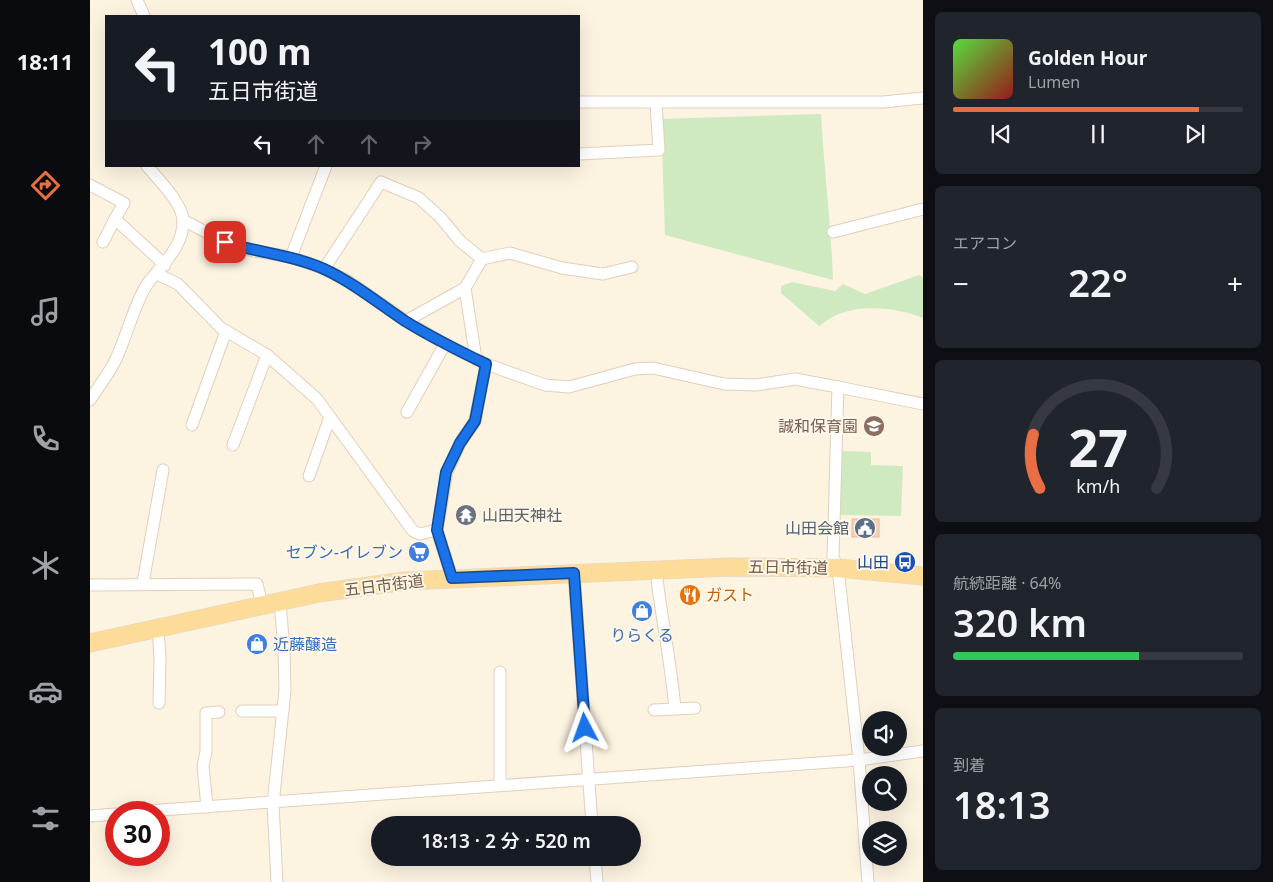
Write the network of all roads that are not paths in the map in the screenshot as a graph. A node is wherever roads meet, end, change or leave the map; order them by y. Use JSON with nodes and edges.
{"nodes":[{"id":1,"x":137,"y":0,"type":"edge"},
{"id":2,"x":144,"y":15,"type":"edge"},
{"id":3,"x":923,"y":98,"type":"edge"},
{"id":4,"x":580,"y":102,"type":"edge"},
{"id":5,"x":656,"y":103,"type":"junction"},
{"id":6,"x":580,"y":154,"type":"edge"},
{"id":7,"x":148,"y":167,"type":"edge"},
{"id":8,"x":326,"y":167,"type":"edge"},
{"id":9,"x":90,"y":185,"type":"edge"},
{"id":10,"x":923,"y":209,"type":"edge"},
{"id":11,"x":115,"y":219,"type":"junction"},
{"id":12,"x":183,"y":220,"type":"junction"},
{"id":13,"x":833,"y":232,"type":"dead end"},
{"id":14,"x":103,"y":242,"type":"dead end"},
{"id":15,"x":291,"y":257,"type":"junction"},
{"id":16,"x":482,"y":260,"type":"junction"},
{"id":17,"x":165,"y":265,"type":"junction"},
{"id":18,"x":632,"y":267,"type":"dead end"},
{"id":19,"x":324,"y":269,"type":"junction"},
{"id":20,"x":157,"y":274,"type":"junction"},
{"id":21,"x":465,"y":288,"type":"junction"},
{"id":22,"x":406,"y":321,"type":"junction"},
{"id":23,"x":226,"y":331,"type":"junction"},
{"id":24,"x":445,"y":344,"type":"junction"},
{"id":25,"x":267,"y":354,"type":"junction"},
{"id":26,"x":481,"y":362,"type":"junction"},
{"id":27,"x":838,"y":387,"type":"junction"},
{"id":28,"x":90,"y":400,"type":"edge"},
{"id":29,"x":923,"y":404,"type":"edge"},
{"id":30,"x":407,"y":412,"type":"dead end"},
{"id":31,"x":330,"y":416,"type":"junction"},
{"id":32,"x":192,"y":425,"type":"dead end"},
{"id":33,"x":234,"y":445,"type":"dead end"},
{"id":34,"x":163,"y":470,"type":"dead end"},
{"id":35,"x":309,"y":476,"type":"dead end"},
{"id":36,"x":437,"y":530,"type":"junction"},
{"id":37,"x":838,"y":568,"type":"junction"},
{"id":38,"x":656,"y":570,"type":"junction"},
{"id":39,"x":574,"y":573,"type":"junction"},
{"id":40,"x":923,"y":576,"type":"edge"},
{"id":41,"x":452,"y":578,"type":"junction"},
{"id":42,"x":90,"y":584,"type":"edge"},
{"id":43,"x":143,"y":584,"type":"junction"},
{"id":44,"x":280,"y":602,"type":"junction"},
{"id":45,"x":262,"y":605,"type":"junction"},
{"id":46,"x":158,"y":628,"type":"junction"},
{"id":47,"x":90,"y":643,"type":"edge"},
{"id":48,"x":500,"y":672,"type":"dead end"},
{"id":49,"x":159,"y":703,"type":"dead end"},
{"id":50,"x":695,"y":708,"type":"dead end"},
{"id":51,"x":675,"y":709,"type":"junction"},
{"id":52,"x":654,"y":710,"type":"dead end"},
{"id":53,"x":242,"y":711,"type":"dead end"},
{"id":54,"x":284,"y":711,"type":"junction"},
{"id":55,"x":219,"y":712,"type":"dead end"},
{"id":56,"x":923,"y":750,"type":"edge"},
{"id":57,"x":859,"y":760,"type":"junction"},
{"id":58,"x":589,"y":779,"type":"junction"},
{"id":59,"x":500,"y":785,"type":"junction"},
{"id":60,"x":273,"y":804,"type":"junction"},
{"id":61,"x":206,"y":807,"type":"junction"},
{"id":62,"x":170,"y":810,"type":"edge"},
{"id":63,"x":105,"y":815,"type":"edge"},
{"id":64,"x":90,"y":816,"type":"edge"},
{"id":65,"x":591,"y":816,"type":"edge"},
{"id":66,"x":595,"y":866,"type":"edge"},
{"id":67,"x":277,"y":882,"type":"edge"},
{"id":68,"x":596,"y":882,"type":"edge"},
{"id":69,"x":868,"y":882,"type":"edge"}],
"edges":[{"from":1,"to":2,"type":"street"},
{"from":3,"to":5,"type":"street"},
{"from":4,"to":5,"type":"street"},
{"from":5,"to":6,"type":"street"},
{"from":7,"to":12,"type":"street"},
{"from":8,"to":15,"type":"street"},
{"from":9,"to":11,"type":"street"},
{"from":10,"to":13,"type":"street"},
{"from":11,"to":14,"type":"street"},
{"from":11,"to":17,"type":"street"},
{"from":12,"to":15,"type":"street"},
{"from":12,"to":17,"type":"street"},
{"from":15,"to":19,"type":"street"},
{"from":16,"to":18,"type":"street"},
{"from":16,"to":19,"type":"street"},
{"from":16,"to":21,"type":"street"},
{"from":17,"to":20,"type":"street"},
{"from":19,"to":22,"type":"street"},
{"from":20,"to":23,"type":"street"},
{"from":20,"to":28,"type":"street"},
{"from":21,"to":22,"type":"street"},
{"from":21,"to":26,"type":"street"},
{"from":22,"to":24,"type":"street"},
{"from":23,"to":25,"type":"street"},
{"from":23,"to":32,"type":"street"},
{"from":24,"to":26,"type":"street"},
{"from":24,"to":30,"type":"street"},
{"from":25,"to":31,"type":"street"},
{"from":25,"to":33,"type":"street"},
{"from":26,"to":27,"type":"street"},
{"from":26,"to":36,"type":"street"},
{"from":27,"to":29,"type":"street"},
{"from":27,"to":37,"type":"street"},
{"from":31,"to":35,"type":"street"},
{"from":31,"to":36,"type":"street"},
{"from":34,"to":43,"type":"street"},
{"from":36,"to":41,"type":"street"},
{"from":37,"to":38,"type":"main road","name":"五日市街道"},
{"from":37,"to":40,"type":"main road","name":"五日市街道"},
{"from":37,"to":57,"type":"street"},
{"from":38,"to":39,"type":"main road","name":"五日市街道"},
{"from":38,"to":51,"type":"street"},
{"from":39,"to":41,"type":"main road","name":"五日市街道"},
{"from":39,"to":58,"type":"street"},
{"from":41,"to":44,"type":"main road","name":"五日市街道"},
{"from":42,"to":43,"type":"street"},
{"from":43,"to":45,"type":"street"},
{"from":44,"to":45,"type":"main road","name":"五日市街道"},
{"from":44,"to":54,"type":"street"},
{"from":45,"to":46,"type":"main road","name":"五日市街道"},
{"from":46,"to":47,"type":"main road","name":"五日市街道"},
{"from":46,"to":49,"type":"street"},
{"from":48,"to":59,"type":"street"},
{"from":50,"to":51,"type":"street"},
{"from":51,"to":52,"type":"street"},
{"from":53,"to":54,"type":"street"},
{"from":54,"to":60,"type":"street"},
{"from":55,"to":61,"type":"street"},
{"from":56,"to":57,"type":"street"},
{"from":57,"to":58,"type":"street"},
{"from":57,"to":69,"type":"street"},
{"from":58,"to":59,"type":"street"},
{"from":58,"to":65,"type":"street"},
{"from":59,"to":60,"type":"street"},
{"from":60,"to":61,"type":"street"},
{"from":60,"to":67,"type":"street"},
{"from":61,"to":62,"type":"street"},
{"from":63,"to":64,"type":"street"},
{"from":66,"to":68,"type":"street"}]}
